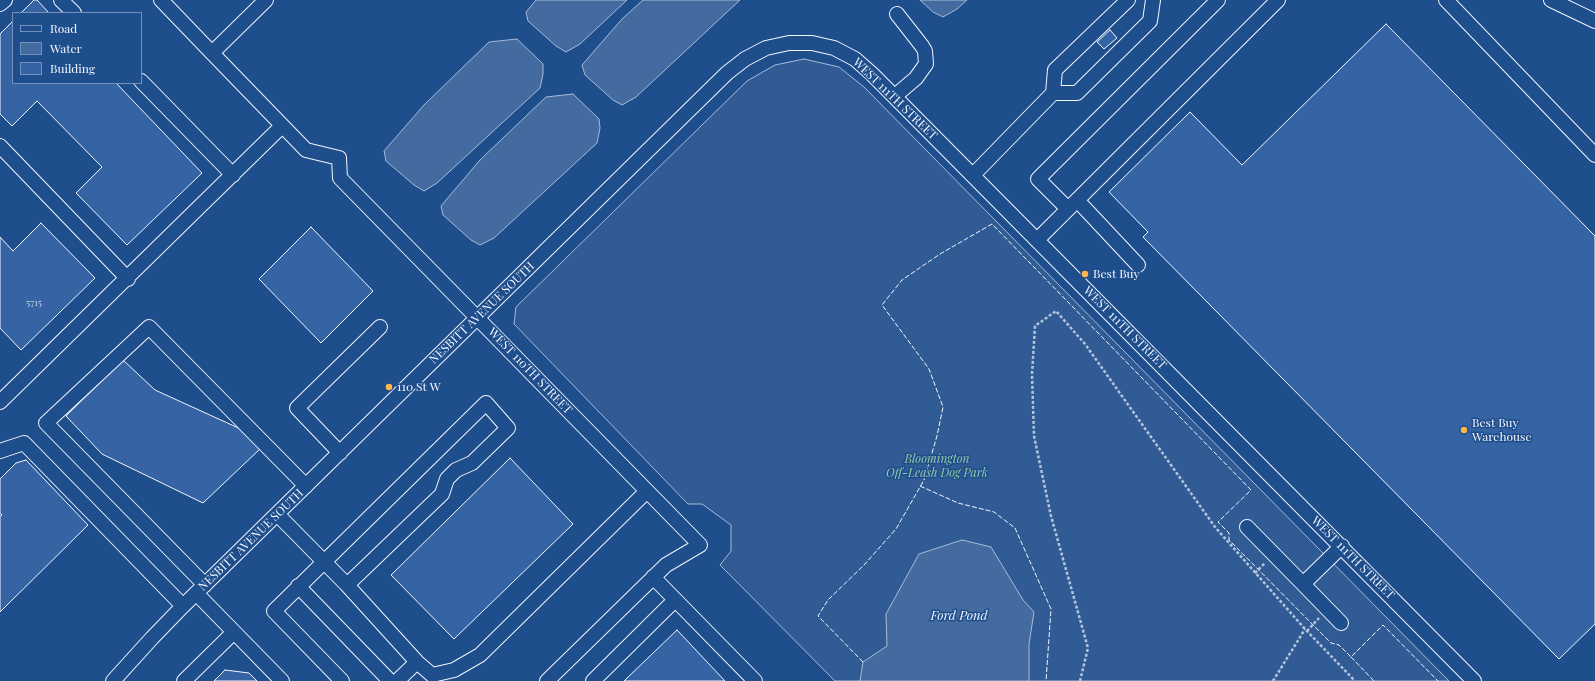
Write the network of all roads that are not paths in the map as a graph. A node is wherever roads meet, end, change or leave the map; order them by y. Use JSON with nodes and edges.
{"nodes":[{"id":1,"x":4,"y":0,"type":"edge"},
{"id":2,"x":61,"y":0,"type":"edge"},
{"id":3,"x":160,"y":0,"type":"edge"},
{"id":4,"x":266,"y":0,"type":"edge"},
{"id":5,"x":1128,"y":0,"type":"edge"},
{"id":6,"x":1153,"y":0,"type":"edge"},
{"id":7,"x":1218,"y":0,"type":"edge"},
{"id":8,"x":1278,"y":0,"type":"edge"},
{"id":9,"x":1446,"y":0,"type":"edge"},
{"id":10,"x":1551,"y":0,"type":"edge"},
{"id":11,"x":0,"y":4,"type":"edge"},
{"id":12,"x":73,"y":12,"type":"edge"},
{"id":13,"x":897,"y":14,"type":"dead end"},
{"id":14,"x":1595,"y":21,"type":"edge"},
{"id":15,"x":212,"y":53,"type":"junction"},
{"id":16,"x":727,"y":73,"type":"joint"},
{"id":17,"x":142,"y":82,"type":"edge"},
{"id":18,"x":1053,"y":93,"type":"junction"},
{"id":19,"x":895,"y":96,"type":"junction"},
{"id":20,"x":282,"y":126,"type":"junction"},
{"id":21,"x":0,"y":146,"type":"edge"},
{"id":22,"x":1595,"y":155,"type":"edge"},
{"id":23,"x":233,"y":175,"type":"junction"},
{"id":24,"x":973,"y":175,"type":"junction"},
{"id":25,"x":1072,"y":205,"type":"junction"},
{"id":26,"x":1037,"y":240,"type":"junction"},
{"id":27,"x":1138,"y":265,"type":"dead end"},
{"id":28,"x":128,"y":279,"type":"junction"},
{"id":29,"x":478,"y":318,"type":"junction"},
{"id":30,"x":380,"y":327,"type":"dead end"},
{"id":31,"x":0,"y":402,"type":"edge"},
{"id":32,"x":0,"y":451,"type":"edge"},
{"id":33,"x":340,"y":453,"type":"junction"},
{"id":34,"x":306,"y":486,"type":"junction"},
{"id":35,"x":647,"y":491,"type":"junction"},
{"id":36,"x":277,"y":514,"type":"junction"},
{"id":37,"x":1247,"y":527,"type":"dead end"},
{"id":38,"x":1342,"y":546,"type":"junction"},
{"id":39,"x":324,"y":562,"type":"junction"},
{"id":40,"x":653,"y":577,"type":"junction"},
{"id":41,"x":1303,"y":584,"type":"junction"},
{"id":42,"x":298,"y":586,"type":"junction"},
{"id":43,"x":346,"y":586,"type":"junction"},
{"id":44,"x":200,"y":589,"type":"junction"},
{"id":45,"x":676,"y":600,"type":"junction"},
{"id":46,"x":183,"y":606,"type":"junction"},
{"id":47,"x":1341,"y":623,"type":"dead end"},
{"id":48,"x":234,"y":632,"type":"junction"},
{"id":49,"x":152,"y":638,"type":"junction"},
{"id":50,"x":417,"y":662,"type":"junction"},
{"id":51,"x":102,"y":681,"type":"edge"},
{"id":52,"x":113,"y":681,"type":"edge"},
{"id":53,"x":184,"y":681,"type":"edge"},
{"id":54,"x":282,"y":681,"type":"edge"},
{"id":55,"x":342,"y":681,"type":"edge"},
{"id":56,"x":390,"y":681,"type":"edge"},
{"id":57,"x":397,"y":681,"type":"edge"},
{"id":58,"x":547,"y":681,"type":"edge"},
{"id":59,"x":593,"y":681,"type":"edge"},
{"id":60,"x":755,"y":681,"type":"edge"},
{"id":61,"x":1474,"y":681,"type":"edge"}],
"edges":[{"from":1,"to":11,"type":"street"},
{"from":2,"to":12,"type":"street"},
{"from":3,"to":15,"type":"street"},
{"from":4,"to":15,"type":"street"},
{"from":5,"to":18,"type":"street"},
{"from":6,"to":18,"type":"street"},
{"from":7,"to":25,"type":"street"},
{"from":8,"to":25,"type":"street"},
{"from":9,"to":22,"type":"street"},
{"from":10,"to":14,"type":"street"},
{"from":13,"to":19,"type":"street"},
{"from":15,"to":20,"type":"street"},
{"from":16,"to":19,"type":"street","name":"WEST 111TH STREET"},
{"from":16,"to":29,"type":"street","name":"NESBITT AVENUE SOUTH"},
{"from":17,"to":23,"type":"street"},
{"from":18,"to":24,"type":"street"},
{"from":19,"to":24,"type":"street","name":"WEST 111TH STREET"},
{"from":20,"to":23,"type":"street"},
{"from":20,"to":29,"type":"street","name":"WEST 110TH STREET"},
{"from":21,"to":28,"type":"street"},
{"from":23,"to":28,"type":"street"},
{"from":24,"to":26,"type":"street","name":"WEST 111TH STREET"},
{"from":25,"to":26,"type":"street"},
{"from":25,"to":27,"type":"street"},
{"from":26,"to":38,"type":"street","name":"WEST 111TH STREET"},
{"from":28,"to":31,"type":"street"},
{"from":29,"to":33,"type":"street","name":"NESBITT AVENUE SOUTH"},
{"from":29,"to":35,"type":"street","name":"WEST 110TH STREET"},
{"from":30,"to":33,"type":"street"},
{"from":32,"to":46,"type":"street"},
{"from":33,"to":34,"type":"street","name":"NESBITT AVENUE SOUTH"},
{"from":34,"to":36,"type":"street","name":"NESBITT AVENUE SOUTH"},
{"from":34,"to":44,"type":"street"},
{"from":35,"to":40,"type":"street","name":"WEST 110TH STREET"},
{"from":35,"to":50,"type":"street"},
{"from":36,"to":39,"type":"street"},
{"from":36,"to":44,"type":"street","name":"NESBITT AVENUE SOUTH"},
{"from":37,"to":41,"type":"street"},
{"from":38,"to":41,"type":"street"},
{"from":38,"to":61,"type":"street","name":"WEST 111TH STREET"},
{"from":39,"to":42,"type":"street"},
{"from":39,"to":43,"type":"street"},
{"from":39,"to":43,"type":"street"},
{"from":40,"to":45,"type":"street"},
{"from":40,"to":58,"type":"street"},
{"from":41,"to":47,"type":"street"},
{"from":42,"to":55,"type":"street"},
{"from":42,"to":56,"type":"street"},
{"from":43,"to":50,"type":"street"},
{"from":44,"to":46,"type":"street","name":"NESBITT AVENUE SOUTH"},
{"from":44,"to":48,"type":"street"},
{"from":45,"to":59,"type":"street"},
{"from":45,"to":60,"type":"street"},
{"from":46,"to":49,"type":"street","name":"NESBITT AVENUE SOUTH"},
{"from":48,"to":53,"type":"street"},
{"from":48,"to":54,"type":"street"},
{"from":49,"to":51,"type":"street","name":"NESBITT AVENUE SOUTH"},
{"from":49,"to":52,"type":"street","name":"NESBITT AVENUE SOUTH"},
{"from":50,"to":57,"type":"street"}]}
